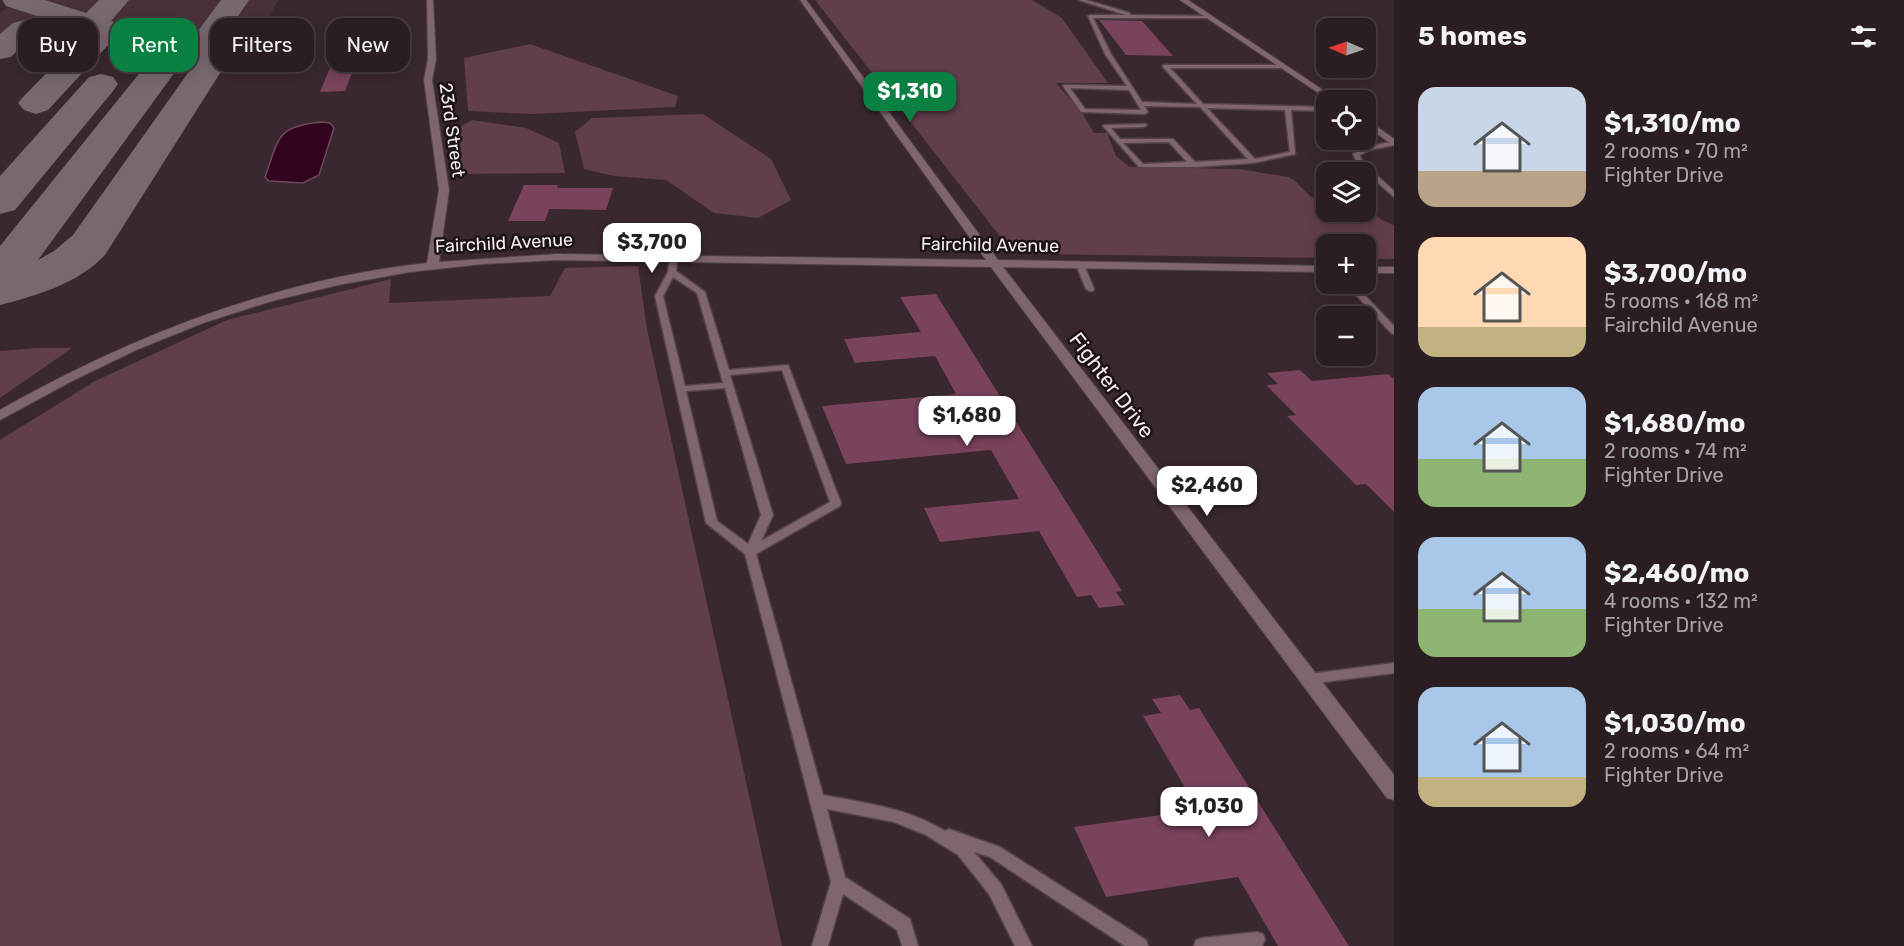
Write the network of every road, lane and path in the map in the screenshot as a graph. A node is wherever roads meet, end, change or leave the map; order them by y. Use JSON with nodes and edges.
{"nodes":[{"id":1,"x":430,"y":0,"type":"edge"},
{"id":2,"x":803,"y":0,"type":"edge"},
{"id":3,"x":1082,"y":0,"type":"edge"},
{"id":4,"x":1183,"y":0,"type":"edge"},
{"id":5,"x":1111,"y":3,"type":"dead end"},
{"id":6,"x":1105,"y":5,"type":"junction"},
{"id":7,"x":1136,"y":17,"type":"junction"},
{"id":8,"x":1209,"y":17,"type":"junction"},
{"id":9,"x":1284,"y":67,"type":"junction"},
{"id":10,"x":1131,"y":88,"type":"junction"},
{"id":11,"x":1319,"y":90,"type":"edge"},
{"id":12,"x":1141,"y":104,"type":"junction"},
{"id":13,"x":1201,"y":106,"type":"junction"},
{"id":14,"x":1288,"y":108,"type":"junction"},
{"id":15,"x":1316,"y":109,"type":"edge"},
{"id":16,"x":1144,"y":125,"type":"dead end"},
{"id":17,"x":1376,"y":129,"type":"edge"},
{"id":18,"x":1118,"y":141,"type":"junction"},
{"id":19,"x":1394,"y":143,"type":"edge"},
{"id":20,"x":1253,"y":161,"type":"junction"},
{"id":21,"x":1194,"y":165,"type":"junction"},
{"id":22,"x":1394,"y":195,"type":"edge"},
{"id":23,"x":673,"y":259,"type":"junction"},
{"id":24,"x":994,"y":263,"type":"junction"},
{"id":25,"x":433,"y":264,"type":"junction"},
{"id":26,"x":1080,"y":265,"type":"junction"},
{"id":27,"x":1316,"y":269,"type":"edge"},
{"id":28,"x":1376,"y":270,"type":"edge"},
{"id":29,"x":1394,"y":270,"type":"edge"},
{"id":30,"x":672,"y":272,"type":"junction"},
{"id":31,"x":1090,"y":289,"type":"dead end"},
{"id":32,"x":1359,"y":294,"type":"edge"},
{"id":33,"x":1394,"y":331,"type":"edge"},
{"id":34,"x":725,"y":373,"type":"junction"},
{"id":35,"x":729,"y":385,"type":"junction"},
{"id":36,"x":681,"y":389,"type":"junction"},
{"id":37,"x":0,"y":416,"type":"edge"},
{"id":38,"x":750,"y":552,"type":"junction"},
{"id":39,"x":1394,"y":668,"type":"edge"},
{"id":40,"x":1310,"y":679,"type":"junction"},
{"id":41,"x":1394,"y":791,"type":"edge"},
{"id":42,"x":817,"y":801,"type":"junction"},
{"id":43,"x":931,"y":830,"type":"junction"},
{"id":44,"x":839,"y":882,"type":"junction"},
{"id":45,"x":1257,"y":940,"type":"dead end"},
{"id":46,"x":820,"y":946,"type":"edge"},
{"id":47,"x":910,"y":946,"type":"edge"},
{"id":48,"x":1024,"y":946,"type":"edge"},
{"id":49,"x":1140,"y":946,"type":"edge"},
{"id":50,"x":1202,"y":946,"type":"edge"}],
"edges":[{"from":1,"to":25,"type":"street","name":"23rd Street"},
{"from":2,"to":24,"type":"street","name":"Fighter Drive"},
{"from":3,"to":6,"type":"lane"},
{"from":4,"to":8,"type":"street"},
{"from":5,"to":6,"type":"lane"},
{"from":6,"to":7,"type":"lane"},
{"from":7,"to":8,"type":"lane"},
{"from":7,"to":10,"type":"lane"},
{"from":8,"to":9,"type":"street"},
{"from":9,"to":11,"type":"street"},
{"from":9,"to":13,"type":"lane"},
{"from":10,"to":12,"type":"lane"},
{"from":10,"to":12,"type":"lane"},
{"from":12,"to":13,"type":"lane"},
{"from":13,"to":14,"type":"lane"},
{"from":13,"to":20,"type":"lane"},
{"from":14,"to":15,"type":"lane"},
{"from":14,"to":20,"type":"lane"},
{"from":16,"to":18,"type":"lane"},
{"from":17,"to":19,"type":"street"},
{"from":18,"to":21,"type":"lane"},
{"from":18,"to":21,"type":"lane"},
{"from":19,"to":22,"type":"lane"},
{"from":20,"to":21,"type":"lane"},
{"from":23,"to":24,"type":"street","name":"Fairchild Avenue"},
{"from":23,"to":25,"type":"street","name":"Fairchild Avenue"},
{"from":23,"to":30,"type":"lane"},
{"from":24,"to":26,"type":"street","name":"Fairchild Avenue"},
{"from":24,"to":40,"type":"street","name":"Fighter Drive"},
{"from":25,"to":37,"type":"street","name":"Fairchild Avenue"},
{"from":26,"to":27,"type":"street","name":"Fairchild Avenue"},
{"from":26,"to":31,"type":"lane"},
{"from":28,"to":29,"type":"street"},
{"from":30,"to":34,"type":"lane"},
{"from":30,"to":36,"type":"lane"},
{"from":32,"to":33,"type":"lane"},
{"from":34,"to":35,"type":"lane"},
{"from":34,"to":38,"type":"lane"},
{"from":35,"to":36,"type":"lane"},
{"from":35,"to":38,"type":"lane"},
{"from":36,"to":38,"type":"lane"},
{"from":38,"to":42,"type":"lane"},
{"from":39,"to":40,"type":"lane"},
{"from":40,"to":41,"type":"street","name":"Fighter Drive"},
{"from":42,"to":43,"type":"lane"},
{"from":42,"to":44,"type":"lane"},
{"from":43,"to":48,"type":"lane"},
{"from":43,"to":49,"type":"lane"},
{"from":44,"to":46,"type":"lane"},
{"from":44,"to":47,"type":"lane"},
{"from":45,"to":50,"type":"lane"}]}
